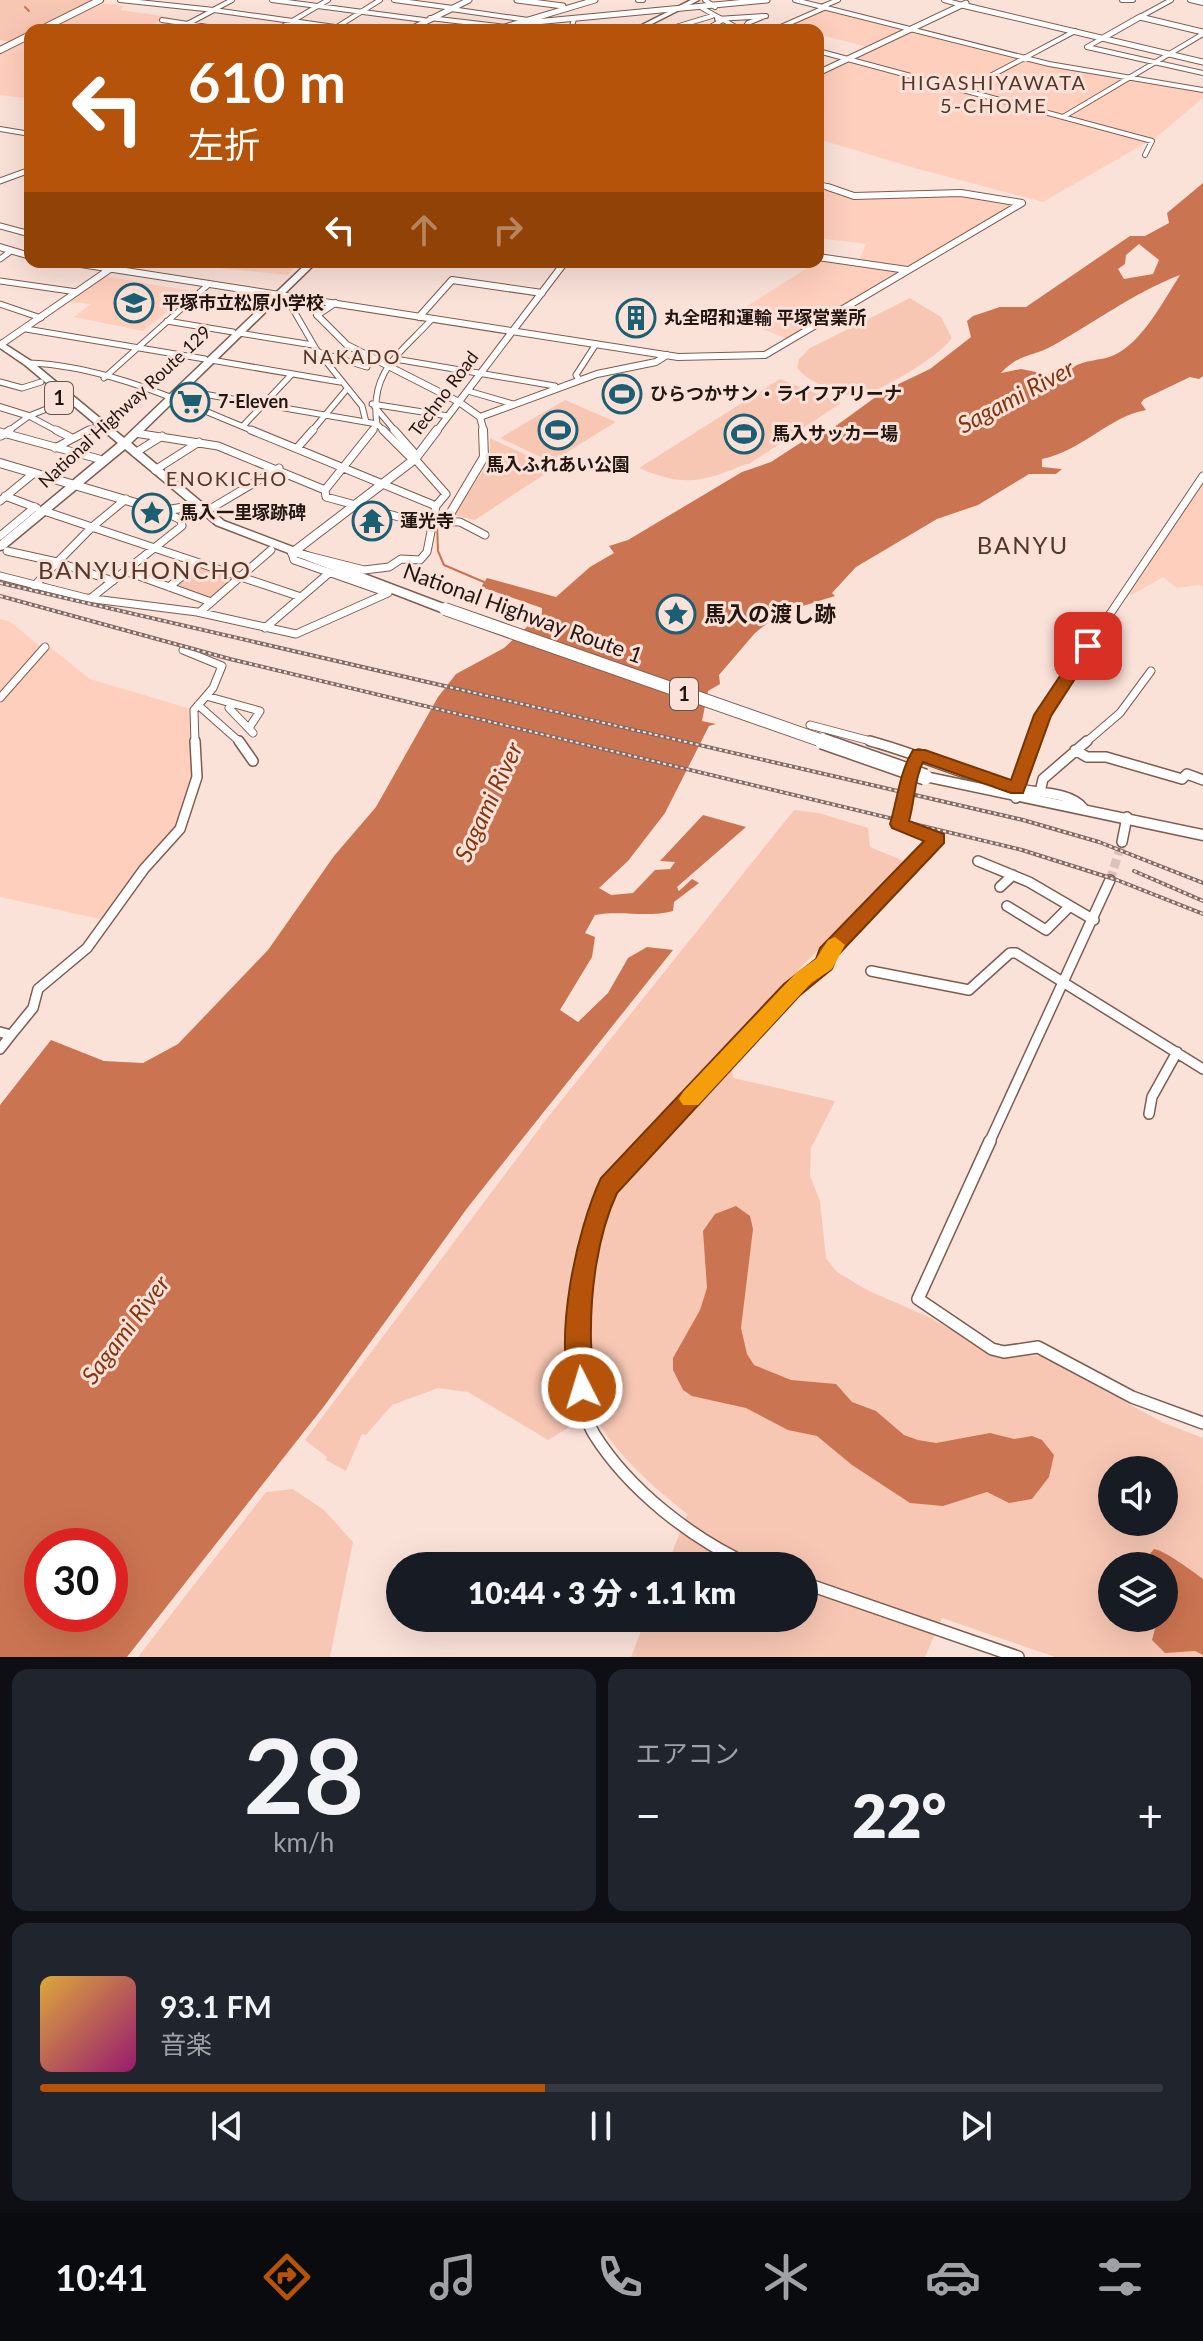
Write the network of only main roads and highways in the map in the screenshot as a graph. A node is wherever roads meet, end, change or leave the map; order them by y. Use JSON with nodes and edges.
{"nodes":[{"id":1,"x":100,"y":0,"type":"edge"},
{"id":2,"x":698,"y":4,"type":"edge"},
{"id":3,"x":677,"y":11,"type":"junction"},
{"id":4,"x":52,"y":24,"type":"edge"},
{"id":5,"x":647,"y":24,"type":"edge"},
{"id":6,"x":650,"y":24,"type":"edge"},
{"id":7,"x":24,"y":38,"type":"edge"},
{"id":8,"x":0,"y":50,"type":"edge"},
{"id":9,"x":301,"y":268,"type":"edge"},
{"id":10,"x":307,"y":268,"type":"edge"},
{"id":11,"x":281,"y":295,"type":"junction"},
{"id":12,"x":3,"y":350,"type":"edge"},
{"id":13,"x":208,"y":360,"type":"junction"},
{"id":14,"x":167,"y":399,"type":"junction"},
{"id":15,"x":120,"y":445,"type":"junction"},
{"id":16,"x":73,"y":484,"type":"junction"},
{"id":17,"x":196,"y":508,"type":"junction"},
{"id":18,"x":1,"y":546,"type":"edge"},
{"id":19,"x":292,"y":553,"type":"junction"},
{"id":20,"x":1203,"y":835,"type":"edge"}],
"edges":[{"from":1,"to":4,"type":"main road"},
{"from":2,"to":3,"type":"highway"},
{"from":3,"to":5,"type":"highway"},
{"from":3,"to":6,"type":"highway"},
{"from":7,"to":8,"type":"main road"},
{"from":9,"to":11,"type":"highway","name":"National Highway Route 129"},
{"from":10,"to":11,"type":"highway","name":"National Highway Route 129"},
{"from":11,"to":13,"type":"highway","name":"National Highway Route 129"},
{"from":12,"to":15,"type":"highway","name":"National Highway Route 1","number":"1"},
{"from":12,"to":15,"type":"highway","name":"National Highway Route 1","number":"1"},
{"from":13,"to":14,"type":"highway","name":"National Highway Route 129"},
{"from":13,"to":14,"type":"highway","name":"National Highway Route 129"},
{"from":14,"to":15,"type":"highway","name":"National Highway Route 129"},
{"from":14,"to":15,"type":"highway","name":"National Highway Route 129"},
{"from":15,"to":16,"type":"highway","name":"National Highway Route 129"},
{"from":15,"to":16,"type":"highway","name":"National Highway Route 129"},
{"from":15,"to":17,"type":"highway","name":"National Highway Route 1","number":"1"},
{"from":15,"to":17,"type":"highway","name":"National Highway Route 1","number":"1"},
{"from":16,"to":18,"type":"highway","name":"National Highway Route 129"},
{"from":17,"to":19,"type":"highway","name":"National Highway Route 1","number":"1"},
{"from":17,"to":19,"type":"highway","name":"National Highway Route 1","number":"1"},
{"from":19,"to":20,"type":"highway","name":"National Highway Route 1","number":"1","bridge":true}]}
